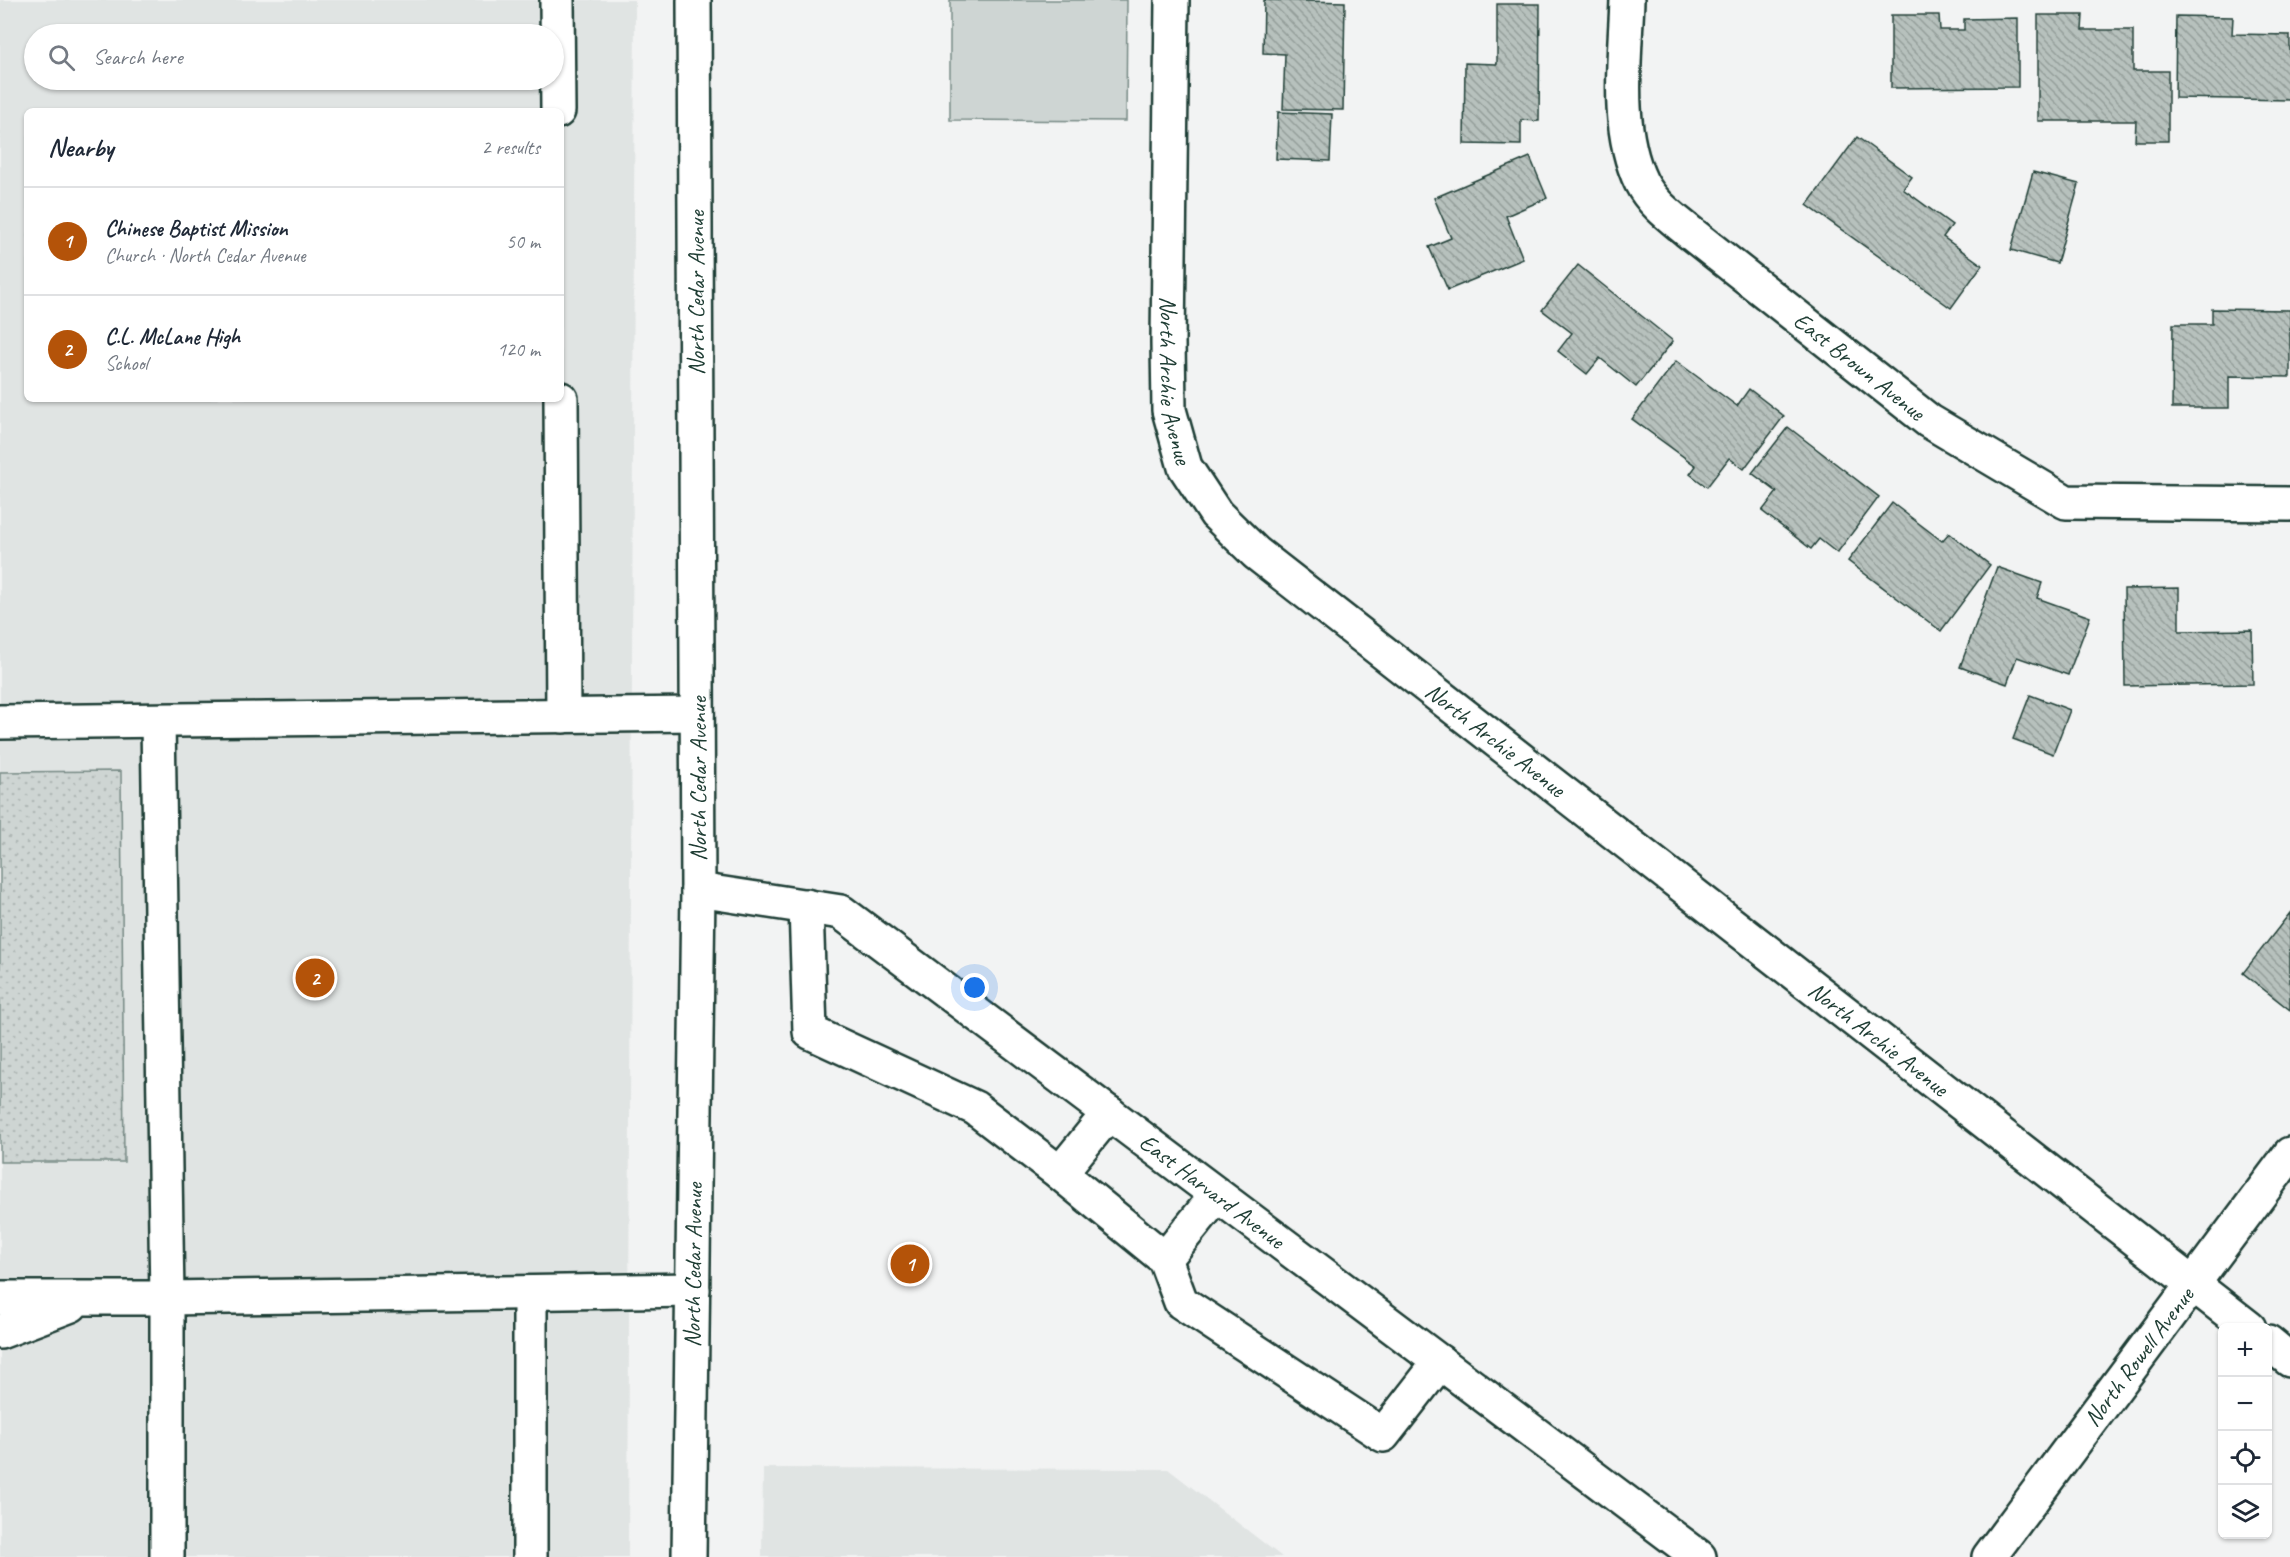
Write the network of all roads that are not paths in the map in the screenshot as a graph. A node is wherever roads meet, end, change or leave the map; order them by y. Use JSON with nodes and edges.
{"nodes":[{"id":1,"x":557,"y":0,"type":"edge"},
{"id":2,"x":694,"y":0,"type":"edge"},
{"id":3,"x":1172,"y":0,"type":"edge"},
{"id":4,"x":1627,"y":0,"type":"edge"},
{"id":5,"x":557,"y":24,"type":"edge"},
{"id":6,"x":558,"y":90,"type":"edge"},
{"id":7,"x":558,"y":108,"type":"edge"},
{"id":8,"x":561,"y":402,"type":"edge"},
{"id":9,"x":2290,"y":504,"type":"edge"},
{"id":10,"x":697,"y":714,"type":"junction"},
{"id":11,"x":563,"y":716,"type":"junction"},
{"id":12,"x":158,"y":721,"type":"junction"},
{"id":13,"x":0,"y":722,"type":"edge"},
{"id":14,"x":698,"y":890,"type":"junction"},
{"id":15,"x":806,"y":906,"type":"junction"},
{"id":16,"x":1109,"y":1113,"type":"junction"},
{"id":17,"x":2290,"y":1154,"type":"edge"},
{"id":18,"x":1060,"y":1173,"type":"junction"},
{"id":19,"x":1217,"y":1195,"type":"junction"},
{"id":20,"x":1165,"y":1259,"type":"junction"},
{"id":21,"x":2193,"y":1283,"type":"junction"},
{"id":22,"x":693,"y":1290,"type":"junction"},
{"id":23,"x":530,"y":1293,"type":"junction"},
{"id":24,"x":0,"y":1298,"type":"edge"},
{"id":25,"x":90,"y":1298,"type":"junction"},
{"id":26,"x":167,"y":1298,"type":"junction"},
{"id":27,"x":2243,"y":1323,"type":"edge"},
{"id":28,"x":0,"y":1332,"type":"edge"},
{"id":29,"x":2272,"y":1345,"type":"edge"},
{"id":30,"x":2290,"y":1359,"type":"edge"},
{"id":31,"x":1440,"y":1362,"type":"junction"},
{"id":32,"x":167,"y":1557,"type":"edge"},
{"id":33,"x":530,"y":1557,"type":"edge"},
{"id":34,"x":689,"y":1557,"type":"edge"},
{"id":35,"x":1699,"y":1557,"type":"edge"},
{"id":36,"x":1989,"y":1557,"type":"edge"}],
"edges":[{"from":1,"to":5,"type":"street"},
{"from":2,"to":10,"type":"street","name":"North Cedar Avenue"},
{"from":3,"to":21,"type":"street","name":"North Archie Avenue"},
{"from":4,"to":9,"type":"street","name":"East Brown Avenue"},
{"from":6,"to":7,"type":"street"},
{"from":8,"to":11,"type":"street"},
{"from":10,"to":11,"type":"street"},
{"from":10,"to":14,"type":"street","name":"North Cedar Avenue"},
{"from":11,"to":12,"type":"street"},
{"from":12,"to":13,"type":"street"},
{"from":12,"to":26,"type":"street"},
{"from":14,"to":15,"type":"street","name":"East Harvard Avenue"},
{"from":14,"to":22,"type":"street","name":"North Cedar Avenue"},
{"from":15,"to":16,"type":"street","name":"East Harvard Avenue"},
{"from":15,"to":18,"type":"street"},
{"from":16,"to":18,"type":"street"},
{"from":16,"to":19,"type":"street","name":"East Harvard Avenue"},
{"from":17,"to":21,"type":"street","name":"North Rowell Avenue"},
{"from":18,"to":20,"type":"street"},
{"from":19,"to":20,"type":"street"},
{"from":19,"to":31,"type":"street","name":"East Harvard Avenue"},
{"from":20,"to":31,"type":"street"},
{"from":21,"to":27,"type":"street","name":"North Archie Avenue"},
{"from":21,"to":36,"type":"street","name":"North Rowell Avenue"},
{"from":22,"to":23,"type":"street"},
{"from":22,"to":34,"type":"street","name":"North Cedar Avenue"},
{"from":23,"to":26,"type":"street"},
{"from":23,"to":33,"type":"street"},
{"from":24,"to":25,"type":"street"},
{"from":25,"to":26,"type":"street"},
{"from":25,"to":28,"type":"street"},
{"from":26,"to":32,"type":"street"},
{"from":29,"to":30,"type":"street"},
{"from":31,"to":35,"type":"street","name":"East Harvard Avenue"}]}
